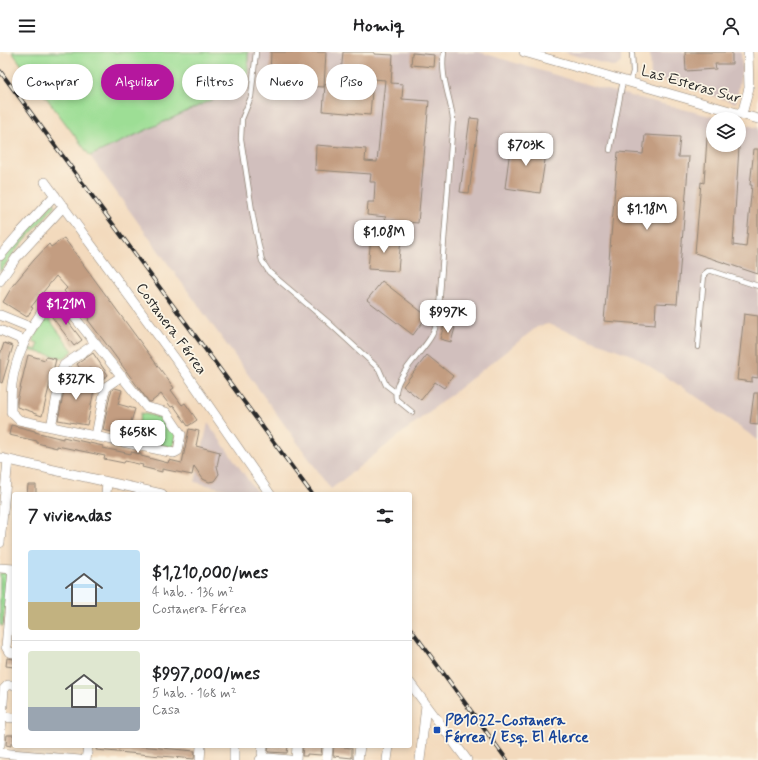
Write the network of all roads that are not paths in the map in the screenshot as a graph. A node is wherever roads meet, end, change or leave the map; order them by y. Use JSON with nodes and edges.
{"nodes":[{"id":1,"x":256,"y":52,"type":"edge"},
{"id":2,"x":444,"y":52,"type":"edge"},
{"id":3,"x":524,"y":52,"type":"edge"},
{"id":4,"x":632,"y":52,"type":"edge"},
{"id":5,"x":748,"y":52,"type":"edge"},
{"id":6,"x":627,"y":81,"type":"junction"},
{"id":7,"x":735,"y":112,"type":"edge"},
{"id":8,"x":742,"y":112,"type":"edge"},
{"id":9,"x":746,"y":115,"type":"edge"},
{"id":10,"x":758,"y":119,"type":"edge"},
{"id":11,"x":610,"y":150,"type":"dead end"},
{"id":12,"x":45,"y":182,"type":"dead end"},
{"id":13,"x":55,"y":195,"type":"junction"},
{"id":14,"x":64,"y":206,"type":"junction"},
{"id":15,"x":0,"y":256,"type":"edge"},
{"id":16,"x":0,"y":281,"type":"edge"},
{"id":17,"x":758,"y":286,"type":"edge"},
{"id":18,"x":2,"y":315,"type":"edge"},
{"id":19,"x":0,"y":326,"type":"edge"},
{"id":20,"x":32,"y":328,"type":"junction"},
{"id":21,"x":0,"y":330,"type":"edge"},
{"id":22,"x":25,"y":341,"type":"junction"},
{"id":23,"x":96,"y":343,"type":"junction"},
{"id":24,"x":698,"y":347,"type":"dead end"},
{"id":25,"x":122,"y":376,"type":"junction"},
{"id":26,"x":395,"y":392,"type":"junction"},
{"id":27,"x":412,"y":412,"type":"dead end"},
{"id":28,"x":51,"y":427,"type":"junction"},
{"id":29,"x":96,"y":436,"type":"junction"},
{"id":30,"x":4,"y":459,"type":"edge"},
{"id":31,"x":107,"y":482,"type":"junction"},
{"id":32,"x":106,"y":492,"type":"edge"},
{"id":33,"x":153,"y":492,"type":"edge"},
{"id":34,"x":269,"y":492,"type":"edge"},
{"id":35,"x":0,"y":543,"type":"edge"},
{"id":36,"x":0,"y":568,"type":"edge"},
{"id":37,"x":12,"y":569,"type":"edge"},
{"id":38,"x":12,"y":580,"type":"edge"},
{"id":39,"x":12,"y":653,"type":"edge"},
{"id":40,"x":10,"y":686,"type":"edge"},
{"id":41,"x":412,"y":686,"type":"edge"},
{"id":42,"x":426,"y":704,"type":"junction"},
{"id":43,"x":2,"y":717,"type":"junction"},
{"id":44,"x":12,"y":718,"type":"edge"},
{"id":45,"x":0,"y":745,"type":"edge"},
{"id":46,"x":88,"y":748,"type":"edge"},
{"id":47,"x":201,"y":748,"type":"edge"},
{"id":48,"x":234,"y":748,"type":"edge"},
{"id":49,"x":263,"y":748,"type":"edge"},
{"id":50,"x":297,"y":748,"type":"edge"},
{"id":51,"x":328,"y":748,"type":"edge"},
{"id":52,"x":360,"y":748,"type":"edge"},
{"id":53,"x":389,"y":748,"type":"edge"},
{"id":54,"x":0,"y":753,"type":"edge"},
{"id":55,"x":22,"y":757,"type":"edge"},
{"id":56,"x":53,"y":759,"type":"edge"},
{"id":57,"x":80,"y":760,"type":"edge"},
{"id":58,"x":86,"y":760,"type":"edge"},
{"id":59,"x":200,"y":760,"type":"edge"},
{"id":60,"x":234,"y":760,"type":"edge"},
{"id":61,"x":263,"y":760,"type":"edge"},
{"id":62,"x":290,"y":760,"type":"edge"},
{"id":63,"x":296,"y":760,"type":"edge"},
{"id":64,"x":327,"y":760,"type":"edge"},
{"id":65,"x":358,"y":760,"type":"edge"},
{"id":66,"x":387,"y":760,"type":"edge"},
{"id":67,"x":420,"y":760,"type":"edge"},
{"id":68,"x":467,"y":760,"type":"edge"}],
"edges":[{"from":1,"to":26,"type":"lane"},
{"from":2,"to":26,"type":"lane"},
{"from":3,"to":6,"type":"street","name":"Las Esteras Sur"},
{"from":4,"to":6,"type":"lane"},
{"from":5,"to":8,"type":"street"},
{"from":6,"to":7,"type":"street","name":"Las Esteras Sur"},
{"from":6,"to":11,"type":"lane"},
{"from":9,"to":10,"type":"street","name":"Las Esteras Sur"},
{"from":12,"to":13,"type":"street","name":"Costanera Férrea"},
{"from":13,"to":14,"type":"street","name":"Costanera Férrea"},
{"from":13,"to":15,"type":"street"},
{"from":14,"to":16,"type":"street"},
{"from":14,"to":34,"type":"street","name":"Costanera Férrea"},
{"from":17,"to":24,"type":"lane"},
{"from":18,"to":19,"type":"street"},
{"from":18,"to":20,"type":"street"},
{"from":20,"to":22,"type":"street"},
{"from":20,"to":23,"type":"street"},
{"from":21,"to":22,"type":"street"},
{"from":22,"to":28,"type":"street"},
{"from":23,"to":25,"type":"street"},
{"from":23,"to":28,"type":"street"},
{"from":25,"to":29,"type":"street"},
{"from":25,"to":29,"type":"street"},
{"from":26,"to":27,"type":"lane"},
{"from":28,"to":29,"type":"street"},
{"from":30,"to":31,"type":"street"},
{"from":30,"to":35,"type":"street"},
{"from":31,"to":32,"type":"street"},
{"from":31,"to":33,"type":"street"},
{"from":36,"to":37,"type":"street"},
{"from":38,"to":39,"type":"street"},
{"from":40,"to":43,"type":"street"},
{"from":41,"to":42,"type":"street"},
{"from":42,"to":67,"type":"street"},
{"from":42,"to":68,"type":"street"},
{"from":43,"to":44,"type":"street"},
{"from":43,"to":45,"type":"street"},
{"from":46,"to":58,"type":"street"},
{"from":47,"to":59,"type":"street"},
{"from":48,"to":60,"type":"street"},
{"from":49,"to":61,"type":"street"},
{"from":50,"to":63,"type":"street"},
{"from":51,"to":64,"type":"street"},
{"from":52,"to":65,"type":"street"},
{"from":53,"to":66,"type":"street"},
{"from":54,"to":55,"type":"street"},
{"from":55,"to":56,"type":"street"},
{"from":56,"to":57,"type":"street"},
{"from":61,"to":62,"type":"street"}]}
